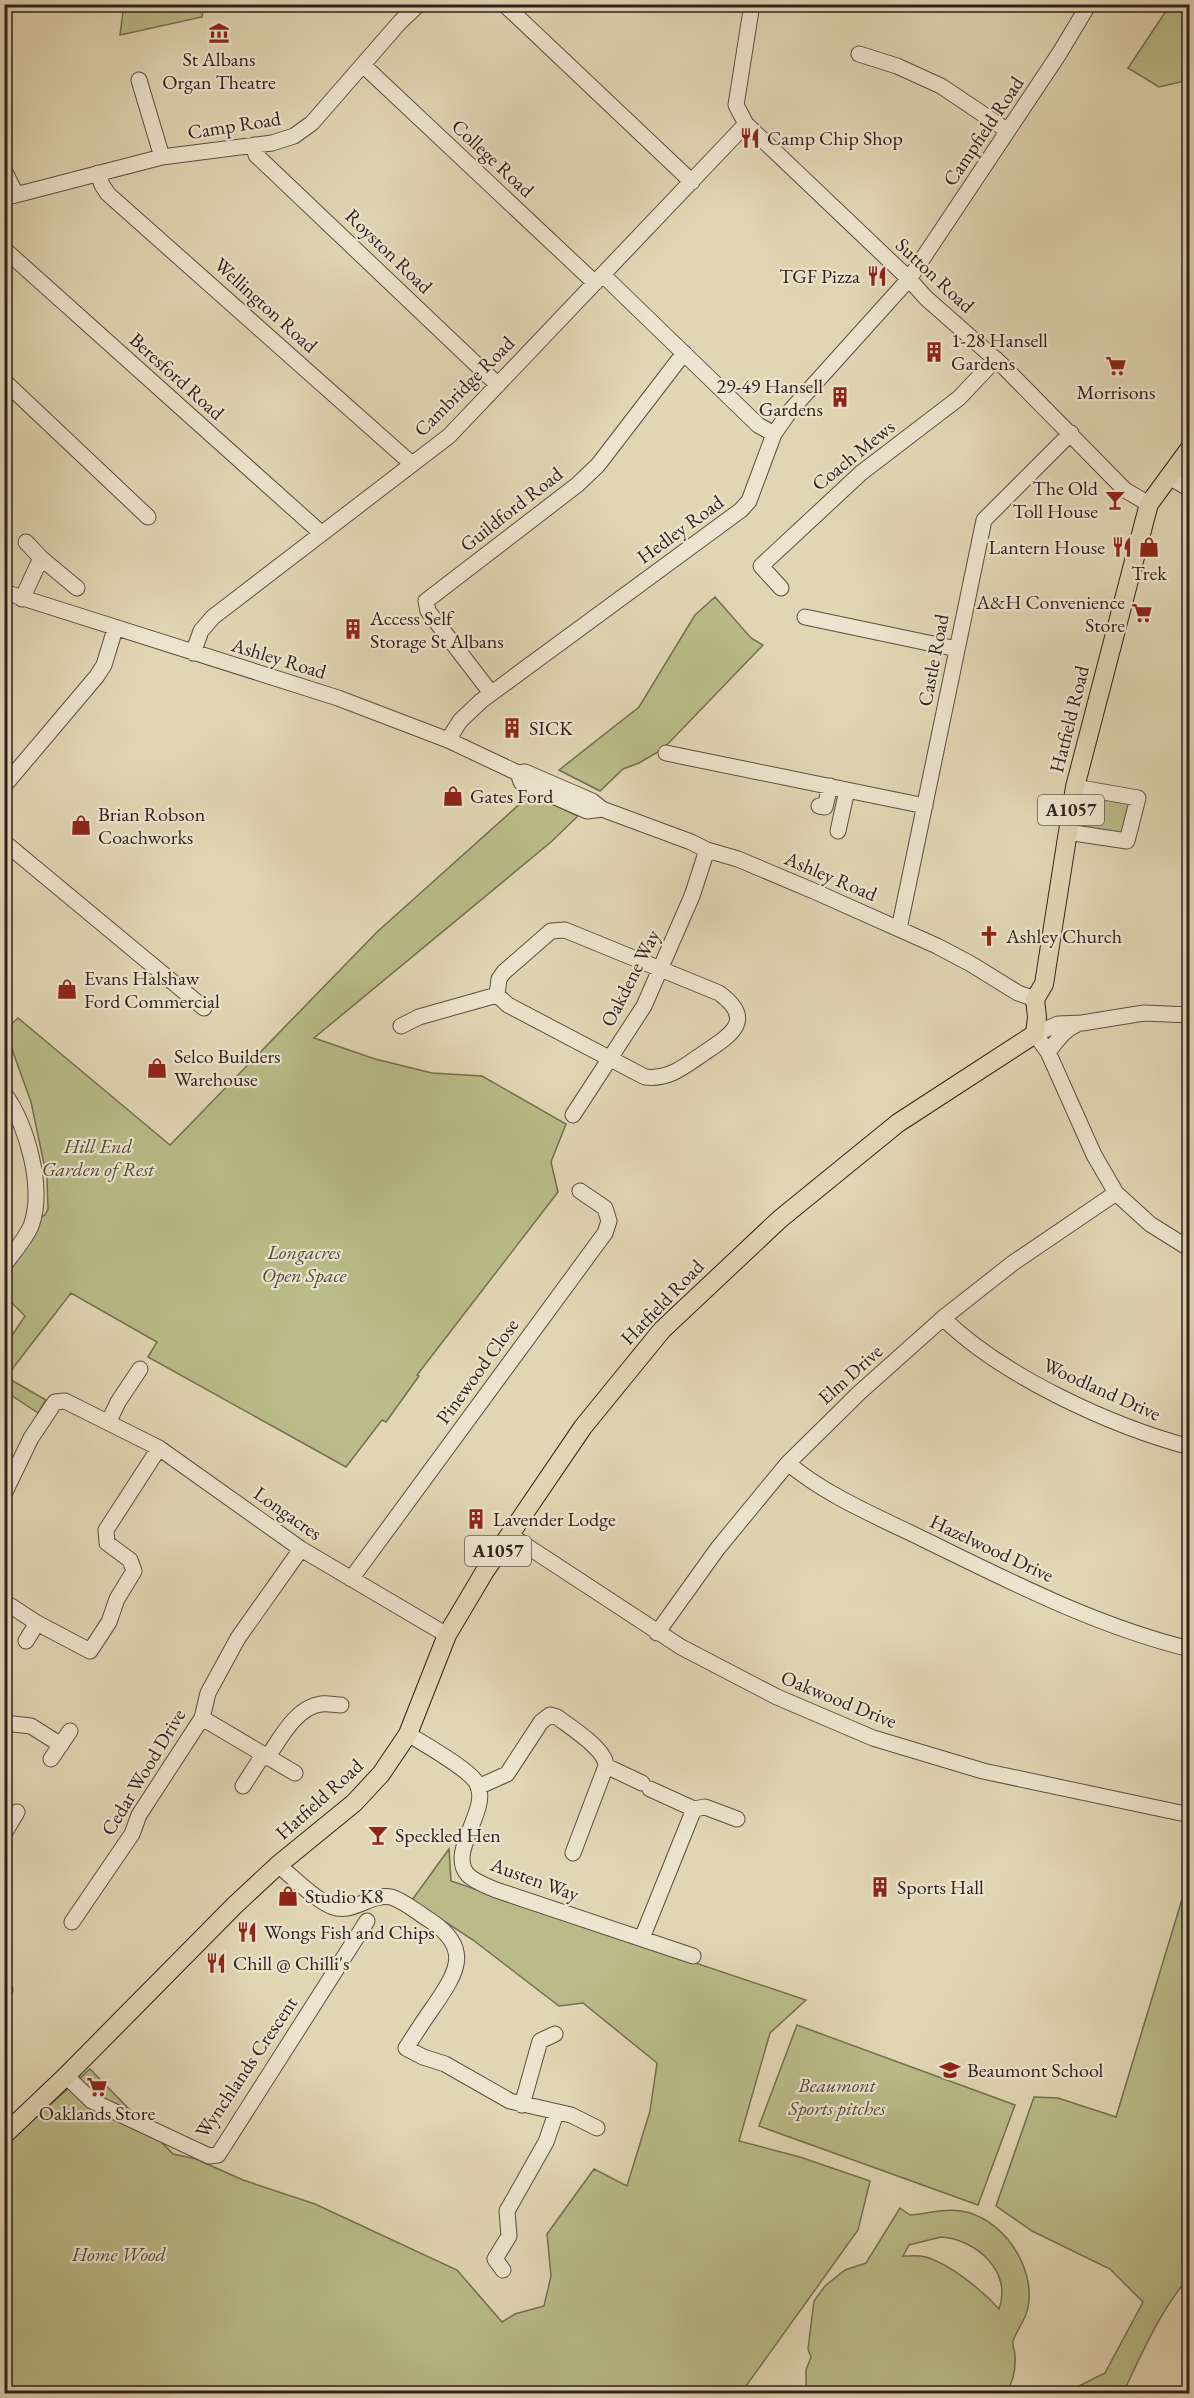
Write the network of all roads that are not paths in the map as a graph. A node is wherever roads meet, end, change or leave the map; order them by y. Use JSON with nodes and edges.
{"nodes":[{"id":1,"x":419,"y":4,"type":"edge"},
{"id":2,"x":504,"y":4,"type":"edge"},
{"id":3,"x":752,"y":4,"type":"edge"},
{"id":4,"x":1089,"y":5,"type":"edge"},
{"id":5,"x":859,"y":54,"type":"dead end"},
{"id":6,"x":363,"y":64,"type":"junction"},
{"id":7,"x":139,"y":80,"type":"dead end"},
{"id":8,"x":746,"y":124,"type":"junction"},
{"id":9,"x":1008,"y":131,"type":"junction"},
{"id":10,"x":254,"y":146,"type":"junction"},
{"id":11,"x":162,"y":157,"type":"junction"},
{"id":12,"x":4,"y":170,"type":"edge"},
{"id":13,"x":98,"y":173,"type":"junction"},
{"id":14,"x":692,"y":182,"type":"junction"},
{"id":15,"x":10,"y":196,"type":"edge"},
{"id":16,"x":4,"y":249,"type":"edge"},
{"id":17,"x":599,"y":279,"type":"junction"},
{"id":18,"x":909,"y":279,"type":"junction"},
{"id":19,"x":684,"y":353,"type":"junction"},
{"id":20,"x":996,"y":359,"type":"junction"},
{"id":21,"x":4,"y":381,"type":"edge"},
{"id":22,"x":498,"y":385,"type":"junction"},
{"id":23,"x":1071,"y":433,"type":"junction"},
{"id":24,"x":774,"y":435,"type":"junction"},
{"id":25,"x":1190,"y":448,"type":"edge"},
{"id":26,"x":412,"y":465,"type":"junction"},
{"id":27,"x":1168,"y":477,"type":"junction"},
{"id":28,"x":1190,"y":489,"type":"edge"},
{"id":29,"x":1149,"y":504,"type":"junction"},
{"id":30,"x":148,"y":517,"type":"dead end"},
{"id":31,"x":321,"y":533,"type":"junction"},
{"id":32,"x":26,"y":542,"type":"dead end"},
{"id":33,"x":41,"y":558,"type":"junction"},
{"id":34,"x":77,"y":588,"type":"dead end"},
{"id":35,"x":782,"y":588,"type":"dead end"},
{"id":36,"x":4,"y":592,"type":"edge"},
{"id":37,"x":22,"y":599,"type":"junction"},
{"id":38,"x":805,"y":616,"type":"dead end"},
{"id":39,"x":115,"y":629,"type":"junction"},
{"id":40,"x":957,"y":649,"type":"junction"},
{"id":41,"x":193,"y":653,"type":"junction"},
{"id":42,"x":491,"y":693,"type":"junction"},
{"id":43,"x":448,"y":740,"type":"junction"},
{"id":44,"x":666,"y":753,"type":"dead end"},
{"id":45,"x":4,"y":786,"type":"edge"},
{"id":46,"x":830,"y":786,"type":"junction"},
{"id":47,"x":1075,"y":788,"type":"junction"},
{"id":48,"x":847,"y":790,"type":"junction"},
{"id":49,"x":819,"y":806,"type":"dead end"},
{"id":50,"x":925,"y":806,"type":"junction"},
{"id":51,"x":838,"y":831,"type":"dead end"},
{"id":52,"x":1067,"y":832,"type":"junction"},
{"id":53,"x":4,"y":842,"type":"edge"},
{"id":54,"x":707,"y":850,"type":"junction"},
{"id":55,"x":899,"y":929,"type":"junction"},
{"id":56,"x":661,"y":968,"type":"junction"},
{"id":57,"x":497,"y":995,"type":"junction"},
{"id":58,"x":1035,"y":999,"type":"junction"},
{"id":59,"x":204,"y":1008,"type":"dead end"},
{"id":60,"x":1190,"y":1015,"type":"edge"},
{"id":61,"x":1082,"y":1023,"type":"junction"},
{"id":62,"x":401,"y":1026,"type":"dead end"},
{"id":63,"x":1035,"y":1034,"type":"junction"},
{"id":64,"x":1048,"y":1052,"type":"junction"},
{"id":65,"x":610,"y":1060,"type":"junction"},
{"id":66,"x":4,"y":1093,"type":"edge"},
{"id":67,"x":573,"y":1115,"type":"dead end"},
{"id":68,"x":580,"y":1191,"type":"dead end"},
{"id":69,"x":1116,"y":1193,"type":"junction"},
{"id":70,"x":1190,"y":1249,"type":"edge"},
{"id":71,"x":4,"y":1265,"type":"edge"},
{"id":72,"x":944,"y":1318,"type":"junction"},
{"id":73,"x":140,"y":1370,"type":"dead end"},
{"id":74,"x":109,"y":1421,"type":"junction"},
{"id":75,"x":1190,"y":1447,"type":"edge"},
{"id":76,"x":159,"y":1448,"type":"junction"},
{"id":77,"x":788,"y":1463,"type":"junction"},
{"id":78,"x":4,"y":1494,"type":"edge"},
{"id":79,"x":510,"y":1535,"type":"junction"},
{"id":80,"x":301,"y":1549,"type":"junction"},
{"id":81,"x":351,"y":1579,"type":"junction"},
{"id":82,"x":11,"y":1606,"type":"dead end"},
{"id":83,"x":37,"y":1623,"type":"junction"},
{"id":84,"x":657,"y":1633,"type":"junction"},
{"id":85,"x":447,"y":1635,"type":"junction"},
{"id":86,"x":26,"y":1641,"type":"dead end"},
{"id":87,"x":1190,"y":1649,"type":"edge"},
{"id":88,"x":341,"y":1705,"type":"dead end"},
{"id":89,"x":202,"y":1718,"type":"junction"},
{"id":90,"x":4,"y":1723,"type":"edge"},
{"id":91,"x":70,"y":1731,"type":"dead end"},
{"id":92,"x":408,"y":1734,"type":"junction"},
{"id":93,"x":61,"y":1745,"type":"junction"},
{"id":94,"x":265,"y":1757,"type":"junction"},
{"id":95,"x":51,"y":1759,"type":"dead end"},
{"id":96,"x":606,"y":1766,"type":"junction"},
{"id":97,"x":295,"y":1773,"type":"dead end"},
{"id":98,"x":243,"y":1786,"type":"dead end"},
{"id":99,"x":478,"y":1787,"type":"junction"},
{"id":100,"x":694,"y":1809,"type":"junction"},
{"id":101,"x":17,"y":1812,"type":"dead end"},
{"id":102,"x":1190,"y":1815,"type":"edge"},
{"id":103,"x":737,"y":1820,"type":"dead end"},
{"id":104,"x":6,"y":1828,"type":"edge"},
{"id":105,"x":573,"y":1853,"type":"dead end"},
{"id":106,"x":278,"y":1865,"type":"junction"},
{"id":107,"x":367,"y":1921,"type":"dead end"},
{"id":108,"x":72,"y":1922,"type":"dead end"},
{"id":109,"x":642,"y":1938,"type":"junction"},
{"id":110,"x":693,"y":1956,"type":"dead end"},
{"id":111,"x":555,"y":2034,"type":"dead end"},
{"id":112,"x":66,"y":2076,"type":"junction"},
{"id":113,"x":522,"y":2105,"type":"junction"},
{"id":114,"x":556,"y":2113,"type":"junction"},
{"id":115,"x":597,"y":2128,"type":"dead end"},
{"id":116,"x":4,"y":2135,"type":"edge"},
{"id":117,"x":503,"y":2270,"type":"dead end"}],
"edges":[{"from":1,"to":6,"type":"street","name":"Camp Road"},
{"from":2,"to":14,"type":"street"},
{"from":3,"to":8,"type":"street"},
{"from":4,"to":9,"type":"street","name":"Campfield Road"},
{"from":5,"to":9,"type":"street"},
{"from":6,"to":10,"type":"street","name":"Camp Road"},
{"from":6,"to":17,"type":"street","name":"College Road"},
{"from":7,"to":11,"type":"street"},
{"from":8,"to":14,"type":"street","name":"Cambridge Road"},
{"from":8,"to":18,"type":"street","name":"Sutton Road"},
{"from":9,"to":18,"type":"street","name":"Campfield Road"},
{"from":10,"to":11,"type":"street","name":"Camp Road"},
{"from":10,"to":22,"type":"street","name":"Royston Road"},
{"from":11,"to":13,"type":"street","name":"Camp Road"},
{"from":12,"to":15,"type":"street"},
{"from":13,"to":15,"type":"street","name":"Camp Road"},
{"from":13,"to":26,"type":"street","name":"Wellington Road"},
{"from":14,"to":17,"type":"street","name":"Cambridge Road"},
{"from":16,"to":31,"type":"street","name":"Beresford Road"},
{"from":17,"to":19,"type":"street","name":"College Road"},
{"from":17,"to":22,"type":"street","name":"Cambridge Road"},
{"from":18,"to":20,"type":"street","name":"Sutton Road"},
{"from":18,"to":24,"type":"street","name":"Hedley Road"},
{"from":19,"to":24,"type":"street","name":"College Road"},
{"from":19,"to":42,"type":"street","name":"Guildford Road"},
{"from":20,"to":23,"type":"street","name":"Sutton Road"},
{"from":20,"to":35,"type":"street","name":"Coach Mews"},
{"from":21,"to":30,"type":"street"},
{"from":22,"to":26,"type":"street","name":"Cambridge Road"},
{"from":23,"to":29,"type":"street","name":"Sutton Road"},
{"from":23,"to":40,"type":"street","name":"Castle Road"},
{"from":24,"to":42,"type":"street","name":"Hedley Road"},
{"from":25,"to":27,"type":"main road","name":"Hatfield Road","number":"A1057"},
{"from":26,"to":31,"type":"street","name":"Cambridge Road"},
{"from":27,"to":28,"type":"street"},
{"from":27,"to":29,"type":"main road","name":"Hatfield Road","number":"A1057"},
{"from":29,"to":47,"type":"main road","name":"Hatfield Road","number":"A1057"},
{"from":31,"to":41,"type":"street","name":"Cambridge Road"},
{"from":32,"to":33,"type":"street"},
{"from":33,"to":34,"type":"street"},
{"from":33,"to":37,"type":"street"},
{"from":36,"to":37,"type":"street","name":"Ashley Road"},
{"from":37,"to":39,"type":"street","name":"Ashley Road"},
{"from":38,"to":40,"type":"street"},
{"from":39,"to":41,"type":"street","name":"Ashley Road"},
{"from":39,"to":45,"type":"street"},
{"from":40,"to":50,"type":"street","name":"Castle Road"},
{"from":41,"to":43,"type":"street","name":"Ashley Road"},
{"from":42,"to":43,"type":"street","name":"Hedley Road"},
{"from":43,"to":54,"type":"street","name":"Ashley Road"},
{"from":44,"to":46,"type":"street"},
{"from":46,"to":48,"type":"street"},
{"from":46,"to":49,"type":"street"},
{"from":47,"to":52,"type":"main road","name":"Hatfield Road","number":"A1057"},
{"from":47,"to":52,"type":"street"},
{"from":48,"to":50,"type":"street"},
{"from":48,"to":51,"type":"street"},
{"from":50,"to":55,"type":"street","name":"Castle Road"},
{"from":52,"to":58,"type":"main road","name":"Hatfield Road","number":"A1057"},
{"from":53,"to":59,"type":"street"},
{"from":54,"to":55,"type":"street","name":"Ashley Road"},
{"from":54,"to":56,"type":"street","name":"Oakdene Way"},
{"from":55,"to":58,"type":"street","name":"Ashley Road"},
{"from":56,"to":57,"type":"street"},
{"from":56,"to":65,"type":"street","name":"Oakdene Way"},
{"from":56,"to":65,"type":"street"},
{"from":57,"to":62,"type":"street"},
{"from":57,"to":65,"type":"street"},
{"from":58,"to":63,"type":"main road","name":"Hatfield Road","number":"A1057"},
{"from":60,"to":61,"type":"street"},
{"from":61,"to":63,"type":"street"},
{"from":61,"to":64,"type":"street"},
{"from":63,"to":64,"type":"street"},
{"from":63,"to":79,"type":"main road","name":"Hatfield Road","number":"A1057"},
{"from":64,"to":69,"type":"street"},
{"from":65,"to":67,"type":"street","name":"Oakdene Way"},
{"from":66,"to":71,"type":"street"},
{"from":68,"to":81,"type":"street","name":"Pinewood Close"},
{"from":69,"to":70,"type":"street"},
{"from":69,"to":72,"type":"street","name":"Elm Drive"},
{"from":72,"to":75,"type":"street","name":"Woodland Drive"},
{"from":72,"to":77,"type":"street","name":"Elm Drive"},
{"from":73,"to":74,"type":"street"},
{"from":74,"to":76,"type":"street","name":"Longacres"},
{"from":74,"to":78,"type":"street","name":"Longacres"},
{"from":76,"to":80,"type":"street","name":"Longacres"},
{"from":76,"to":83,"type":"street"},
{"from":77,"to":84,"type":"street","name":"Elm Drive"},
{"from":77,"to":87,"type":"street","name":"Hazelwood Drive"},
{"from":79,"to":84,"type":"street","name":"Oakwood Drive"},
{"from":79,"to":85,"type":"main road","name":"Hatfield Road","number":"A1057"},
{"from":80,"to":81,"type":"street","name":"Longacres"},
{"from":80,"to":89,"type":"street","name":"Cedar Wood Drive"},
{"from":81,"to":85,"type":"street","name":"Longacres"},
{"from":82,"to":83,"type":"street"},
{"from":83,"to":86,"type":"street"},
{"from":84,"to":102,"type":"street","name":"Oakwood Drive"},
{"from":85,"to":92,"type":"main road","name":"Hatfield Road","number":"A1057"},
{"from":88,"to":94,"type":"street"},
{"from":89,"to":94,"type":"street"},
{"from":89,"to":108,"type":"street","name":"Cedar Wood Drive"},
{"from":90,"to":93,"type":"street"},
{"from":91,"to":93,"type":"street"},
{"from":92,"to":99,"type":"street"},
{"from":92,"to":106,"type":"main road","name":"Hatfield Road","number":"A1057"},
{"from":93,"to":95,"type":"street"},
{"from":94,"to":97,"type":"street"},
{"from":94,"to":98,"type":"street"},
{"from":96,"to":99,"type":"street"},
{"from":96,"to":100,"type":"street"},
{"from":96,"to":105,"type":"street"},
{"from":99,"to":109,"type":"street","name":"Austen Way"},
{"from":100,"to":103,"type":"street"},
{"from":100,"to":109,"type":"street"},
{"from":101,"to":104,"type":"street"},
{"from":106,"to":112,"type":"main road","name":"Hatfield Road","number":"A1057"},
{"from":106,"to":113,"type":"street"},
{"from":107,"to":112,"type":"street","name":"Wynchlands Crescent"},
{"from":109,"to":110,"type":"street","name":"Austen Way"},
{"from":111,"to":113,"type":"street"},
{"from":112,"to":116,"type":"main road","name":"Hatfield Road","number":"A1057"},
{"from":113,"to":114,"type":"street"},
{"from":114,"to":115,"type":"street"},
{"from":114,"to":117,"type":"street"}]}
